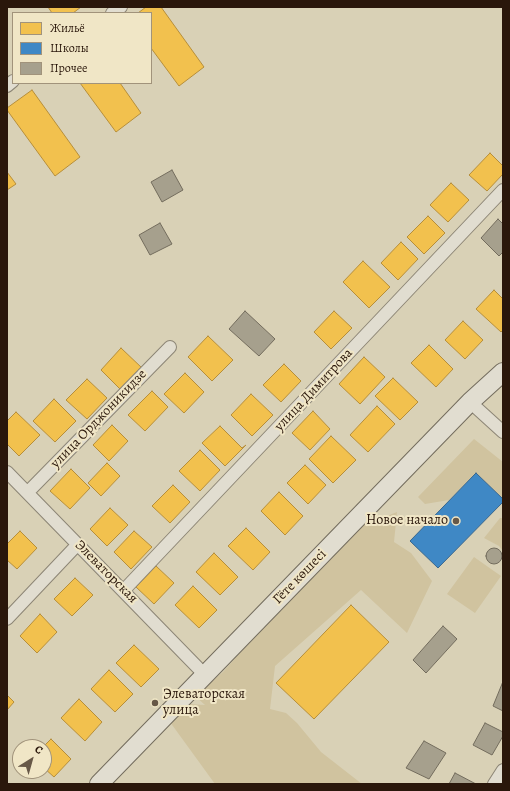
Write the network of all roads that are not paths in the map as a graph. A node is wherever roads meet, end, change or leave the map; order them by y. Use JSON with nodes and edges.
{"nodes":[{"id":1,"x":503,"y":190,"type":"edge"},
{"id":2,"x":170,"y":347,"type":"dead end"},
{"id":3,"x":503,"y":372,"type":"edge"},
{"id":4,"x":470,"y":402,"type":"junction"},
{"id":5,"x":503,"y":432,"type":"edge"},
{"id":6,"x":7,"y":472,"type":"edge"},
{"id":7,"x":28,"y":492,"type":"junction"},
{"id":8,"x":78,"y":544,"type":"junction"},
{"id":9,"x":124,"y":590,"type":"junction"},
{"id":10,"x":7,"y":619,"type":"edge"},
{"id":11,"x":204,"y":674,"type":"junction"},
{"id":12,"x":503,"y":770,"type":"edge"},
{"id":13,"x":99,"y":784,"type":"edge"},
{"id":14,"x":494,"y":784,"type":"edge"}],
"edges":[{"from":1,"to":9,"type":"street","name":"улица Димитрова"},
{"from":2,"to":7,"type":"street","name":"улица Орджоникидзе"},
{"from":3,"to":4,"type":"main road","name":"Гёте көшесі"},
{"from":4,"to":5,"type":"street"},
{"from":4,"to":11,"type":"main road","name":"Гёте көшесі"},
{"from":6,"to":7,"type":"street","name":"Элеваторская"},
{"from":7,"to":8,"type":"street","name":"Элеваторская"},
{"from":8,"to":9,"type":"street","name":"Элеваторская"},
{"from":8,"to":10,"type":"street"},
{"from":9,"to":11,"type":"street","name":"Элеваторская"},
{"from":11,"to":13,"type":"main road","name":"Гёте көшесі"},
{"from":12,"to":14,"type":"street"}]}
